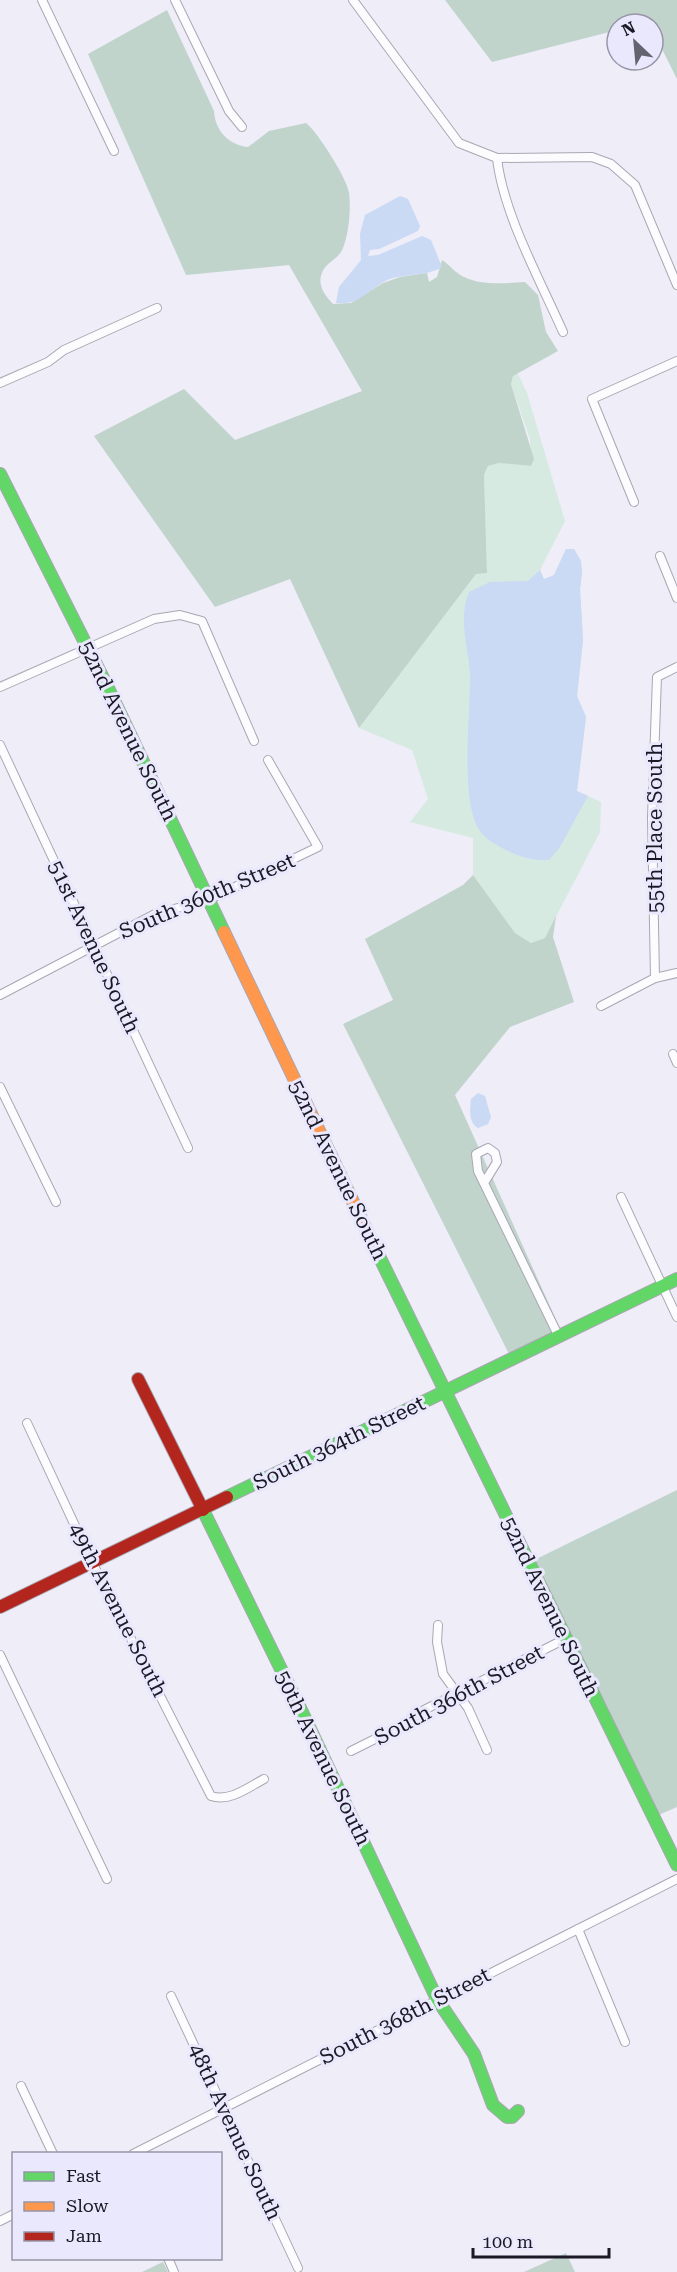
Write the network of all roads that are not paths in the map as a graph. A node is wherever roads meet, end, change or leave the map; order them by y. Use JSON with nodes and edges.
{"nodes":[{"id":1,"x":42,"y":0,"type":"edge"},
{"id":2,"x":175,"y":0,"type":"edge"},
{"id":3,"x":353,"y":0,"type":"edge"},
{"id":4,"x":242,"y":127,"type":"dead end"},
{"id":5,"x":114,"y":151,"type":"dead end"},
{"id":6,"x":497,"y":158,"type":"junction"},
{"id":7,"x":677,"y":285,"type":"edge"},
{"id":8,"x":157,"y":308,"type":"dead end"},
{"id":9,"x":563,"y":332,"type":"dead end"},
{"id":10,"x":677,"y":361,"type":"edge"},
{"id":11,"x":0,"y":383,"type":"edge"},
{"id":12,"x":0,"y":474,"type":"edge"},
{"id":13,"x":634,"y":502,"type":"dead end"},
{"id":14,"x":660,"y":556,"type":"dead end"},
{"id":15,"x":677,"y":598,"type":"edge"},
{"id":16,"x":87,"y":647,"type":"junction"},
{"id":17,"x":677,"y":667,"type":"edge"},
{"id":18,"x":0,"y":687,"type":"edge"},
{"id":19,"x":254,"y":741,"type":"dead end"},
{"id":20,"x":0,"y":745,"type":"edge"},
{"id":21,"x":268,"y":760,"type":"dead end"},
{"id":22,"x":208,"y":900,"type":"junction"},
{"id":23,"x":94,"y":946,"type":"junction"},
{"id":24,"x":677,"y":973,"type":"edge"},
{"id":25,"x":656,"y":978,"type":"junction"},
{"id":26,"x":0,"y":995,"type":"edge"},
{"id":27,"x":601,"y":1006,"type":"dead end"},
{"id":28,"x":673,"y":1054,"type":"dead end"},
{"id":29,"x":677,"y":1063,"type":"edge"},
{"id":30,"x":0,"y":1087,"type":"edge"},
{"id":31,"x":188,"y":1148,"type":"dead end"},
{"id":32,"x":484,"y":1183,"type":"dead end"},
{"id":33,"x":621,"y":1197,"type":"dead end"},
{"id":34,"x":56,"y":1202,"type":"dead end"},
{"id":35,"x":677,"y":1279,"type":"edge"},
{"id":36,"x":662,"y":1286,"type":"junction"},
{"id":37,"x":677,"y":1317,"type":"edge"},
{"id":38,"x":558,"y":1335,"type":"junction"},
{"id":39,"x":138,"y":1379,"type":"dead end"},
{"id":40,"x":445,"y":1391,"type":"junction"},
{"id":41,"x":27,"y":1423,"type":"dead end"},
{"id":42,"x":201,"y":1511,"type":"junction"},
{"id":43,"x":92,"y":1562,"type":"junction"},
{"id":44,"x":0,"y":1606,"type":"edge"},
{"id":45,"x":438,"y":1625,"type":"dead end"},
{"id":46,"x":566,"y":1639,"type":"junction"},
{"id":47,"x":0,"y":1655,"type":"edge"},
{"id":48,"x":458,"y":1692,"type":"junction"},
{"id":49,"x":487,"y":1750,"type":"dead end"},
{"id":50,"x":351,"y":1751,"type":"dead end"},
{"id":51,"x":264,"y":1779,"type":"dead end"},
{"id":52,"x":677,"y":1865,"type":"edge"},
{"id":53,"x":107,"y":1879,"type":"dead end"},
{"id":54,"x":677,"y":1879,"type":"edge"},
{"id":55,"x":578,"y":1929,"type":"junction"},
{"id":56,"x":171,"y":1996,"type":"dead end"},
{"id":57,"x":438,"y":1999,"type":"junction"},
{"id":58,"x":625,"y":2042,"type":"dead end"},
{"id":59,"x":21,"y":2086,"type":"dead end"},
{"id":60,"x":224,"y":2108,"type":"junction"},
{"id":61,"x":518,"y":2111,"type":"dead end"},
{"id":62,"x":51,"y":2152,"type":"edge"},
{"id":63,"x":138,"y":2152,"type":"edge"},
{"id":64,"x":298,"y":2268,"type":"dead end"}],
"edges":[{"from":1,"to":5,"type":"street"},
{"from":2,"to":4,"type":"street"},
{"from":3,"to":6,"type":"street"},
{"from":6,"to":7,"type":"street"},
{"from":6,"to":9,"type":"street"},
{"from":8,"to":11,"type":"street"},
{"from":10,"to":13,"type":"street"},
{"from":12,"to":16,"type":"street","name":"52nd Avenue South"},
{"from":14,"to":15,"type":"street"},
{"from":16,"to":18,"type":"street"},
{"from":16,"to":19,"type":"street"},
{"from":16,"to":22,"type":"street","name":"52nd Avenue South"},
{"from":17,"to":25,"type":"street","name":"55th Place South"},
{"from":20,"to":23,"type":"street","name":"51st Avenue South"},
{"from":21,"to":22,"type":"street","name":"South 360th Street"},
{"from":22,"to":23,"type":"street","name":"South 360th Street"},
{"from":22,"to":40,"type":"street","name":"52nd Avenue South"},
{"from":23,"to":26,"type":"street","name":"South 360th Street"},
{"from":23,"to":31,"type":"street","name":"51st Avenue South"},
{"from":24,"to":25,"type":"street"},
{"from":25,"to":27,"type":"street"},
{"from":28,"to":29,"type":"street"},
{"from":30,"to":34,"type":"street"},
{"from":32,"to":38,"type":"street"},
{"from":33,"to":36,"type":"street"},
{"from":35,"to":36,"type":"street","name":"South 364th Street"},
{"from":36,"to":37,"type":"street"},
{"from":36,"to":38,"type":"street","name":"South 364th Street"},
{"from":38,"to":40,"type":"street","name":"South 364th Street"},
{"from":39,"to":42,"type":"street","name":"50th Avenue South"},
{"from":40,"to":42,"type":"street","name":"South 364th Street"},
{"from":40,"to":46,"type":"street","name":"52nd Avenue South"},
{"from":41,"to":43,"type":"street","name":"49th Avenue South"},
{"from":42,"to":43,"type":"street","name":"South 364th Street"},
{"from":42,"to":57,"type":"street","name":"50th Avenue South"},
{"from":43,"to":44,"type":"street","name":"South 364th Street"},
{"from":43,"to":51,"type":"street","name":"49th Avenue South"},
{"from":45,"to":48,"type":"street"},
{"from":46,"to":48,"type":"street","name":"South 366th Street"},
{"from":46,"to":52,"type":"street","name":"52nd Avenue South"},
{"from":47,"to":53,"type":"street"},
{"from":48,"to":49,"type":"street"},
{"from":48,"to":50,"type":"street","name":"South 366th Street"},
{"from":54,"to":55,"type":"street","name":"South 368th Street"},
{"from":55,"to":57,"type":"street","name":"South 368th Street"},
{"from":55,"to":58,"type":"street"},
{"from":56,"to":60,"type":"street","name":"48th Avenue South"},
{"from":57,"to":60,"type":"street","name":"South 368th Street"},
{"from":57,"to":61,"type":"street","name":"50th Avenue South"},
{"from":59,"to":62,"type":"street"},
{"from":60,"to":63,"type":"street","name":"South 368th Street"},
{"from":60,"to":64,"type":"street","name":"48th Avenue South"}]}
